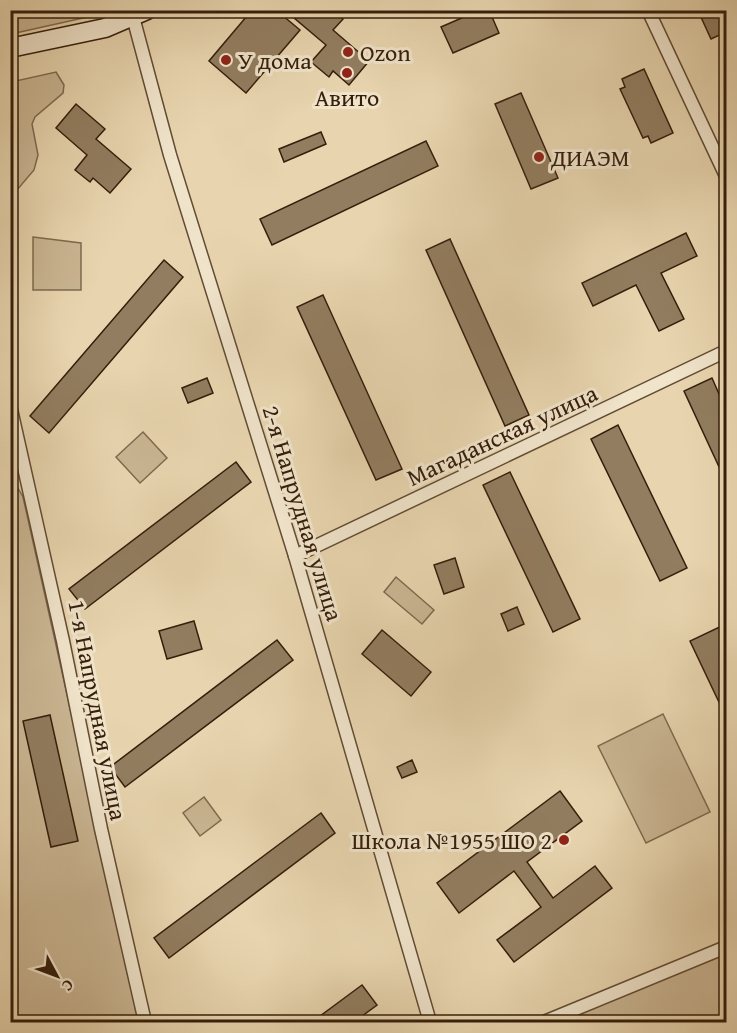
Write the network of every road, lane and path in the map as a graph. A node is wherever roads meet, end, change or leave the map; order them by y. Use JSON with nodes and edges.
{"nodes":[{"id":1,"x":648,"y":10,"type":"edge"},
{"id":2,"x":134,"y":14,"type":"edge"},
{"id":3,"x":10,"y":48,"type":"edge"},
{"id":4,"x":726,"y":176,"type":"edge"},
{"id":5,"x":726,"y":351,"type":"edge"},
{"id":6,"x":10,"y":405,"type":"edge"},
{"id":7,"x":295,"y":556,"type":"junction"},
{"id":8,"x":726,"y":947,"type":"edge"},
{"id":9,"x":145,"y":1023,"type":"edge"},
{"id":10,"x":430,"y":1023,"type":"edge"},
{"id":11,"x":544,"y":1023,"type":"edge"}],
"edges":[{"from":1,"to":4,"type":"street"},
{"from":2,"to":3,"type":"street"},
{"from":2,"to":7,"type":"street","name":"2-я Напрудная улица"},
{"from":5,"to":7,"type":"street","name":"Магаданская улица"},
{"from":6,"to":9,"type":"street","name":"1-я Напрудная улица"},
{"from":7,"to":10,"type":"street","name":"2-я Напрудная улица"},
{"from":8,"to":11,"type":"street"}]}
